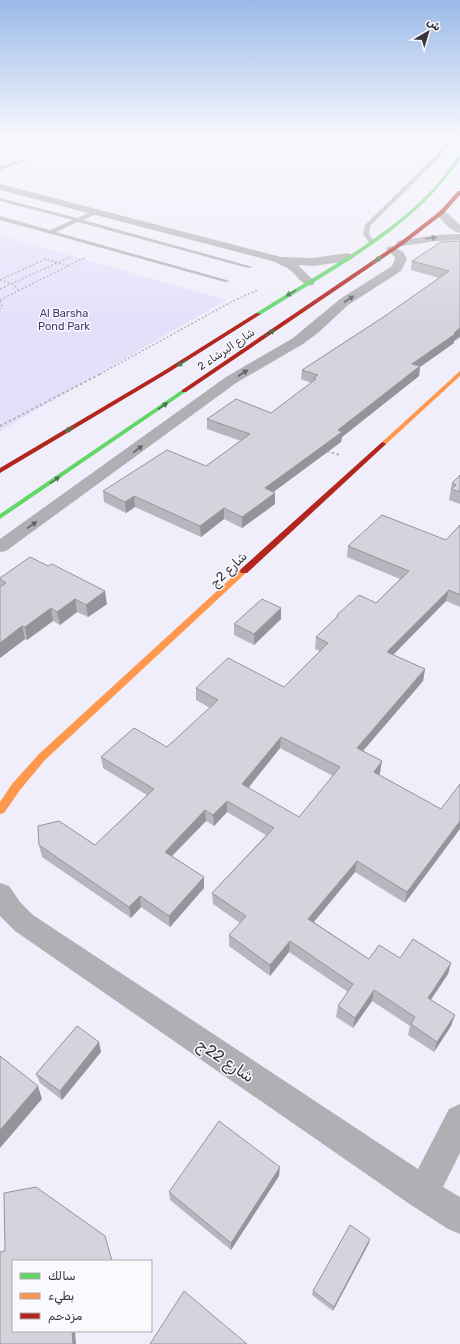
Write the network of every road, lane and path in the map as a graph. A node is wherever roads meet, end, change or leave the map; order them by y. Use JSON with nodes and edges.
{"nodes":[{"id":1,"x":3,"y":200,"type":"edge"},
{"id":2,"x":49,"y":200,"type":"edge"},
{"id":3,"x":394,"y":200,"type":"edge"},
{"id":4,"x":425,"y":200,"type":"edge"},
{"id":5,"x":453,"y":200,"type":"edge"},
{"id":6,"x":96,"y":212,"type":"junction"},
{"id":7,"x":441,"y":213,"type":"junction"},
{"id":8,"x":0,"y":218,"type":"edge"},
{"id":9,"x":78,"y":220,"type":"junction"},
{"id":10,"x":460,"y":230,"type":"edge"},
{"id":11,"x":51,"y":232,"type":"junction"},
{"id":12,"x":460,"y":237,"type":"edge"},
{"id":13,"x":371,"y":241,"type":"junction"},
{"id":14,"x":397,"y":246,"type":"junction"},
{"id":15,"x":104,"y":247,"type":"junction"},
{"id":16,"x":70,"y":257,"type":"dead end"},
{"id":17,"x":348,"y":257,"type":"junction"},
{"id":18,"x":276,"y":259,"type":"junction"},
{"id":19,"x":60,"y":262,"type":"junction"},
{"id":20,"x":69,"y":266,"type":"junction"},
{"id":21,"x":250,"y":267,"type":"dead end"},
{"id":22,"x":0,"y":280,"type":"edge"},
{"id":23,"x":227,"y":281,"type":"dead end"},
{"id":24,"x":309,"y":282,"type":"junction"},
{"id":25,"x":13,"y":284,"type":"junction"},
{"id":26,"x":262,"y":288,"type":"dead end"},
{"id":27,"x":0,"y":290,"type":"edge"},
{"id":28,"x":18,"y":290,"type":"junction"},
{"id":29,"x":0,"y":300,"type":"edge"},
{"id":30,"x":0,"y":309,"type":"edge"},
{"id":31,"x":460,"y":373,"type":"edge"},
{"id":32,"x":0,"y":426,"type":"edge"},
{"id":33,"x":325,"y":450,"type":"edge"},
{"id":34,"x":362,"y":463,"type":"junction"},
{"id":35,"x":0,"y":471,"type":"edge"},
{"id":36,"x":0,"y":517,"type":"edge"},
{"id":37,"x":0,"y":547,"type":"edge"},
{"id":38,"x":0,"y":810,"type":"edge"},
{"id":39,"x":0,"y":894,"type":"edge"},
{"id":40,"x":460,"y":1120,"type":"edge"},
{"id":41,"x":424,"y":1193,"type":"junction"},
{"id":42,"x":460,"y":1217,"type":"edge"}],
"edges":[{"from":1,"to":9,"type":"lane"},
{"from":2,"to":6,"type":"street"},
{"from":3,"to":13,"type":"lane"},
{"from":4,"to":13,"type":"street","name":"شارع البرشاء 2"},
{"from":5,"to":7,"type":"street","name":"شارع البرشاء 2"},
{"from":6,"to":9,"type":"lane"},
{"from":6,"to":18,"type":"street"},
{"from":7,"to":10,"type":"street"},
{"from":7,"to":14,"type":"street","name":"شارع البرشاء 2"},
{"from":8,"to":11,"type":"lane"},
{"from":9,"to":11,"type":"lane"},
{"from":9,"to":21,"type":"lane"},
{"from":11,"to":15,"type":"lane"},
{"from":14,"to":12,"type":"street","one_way":true},
{"from":13,"to":17,"type":"street","name":"شارع البرشاء 2"},
{"from":36,"to":14,"type":"street","name":"شارع البرشاء 2","one_way":true},
{"from":37,"to":14,"type":"street","one_way":true},
{"from":15,"to":20,"type":"path"},
{"from":15,"to":23,"type":"lane"},
{"from":16,"to":19,"type":"path"},
{"from":17,"to":18,"type":"street"},
{"from":17,"to":24,"type":"street","name":"شارع البرشاء 2"},
{"from":18,"to":24,"type":"street"},
{"from":19,"to":20,"type":"path"},
{"from":19,"to":22,"type":"path"},
{"from":19,"to":25,"type":"path"},
{"from":20,"to":28,"type":"path"},
{"from":22,"to":25,"type":"path"},
{"from":24,"to":35,"type":"street","name":"شارع البرشاء 2","one_way":true},
{"from":25,"to":27,"type":"path"},
{"from":25,"to":28,"type":"path"},
{"from":26,"to":32,"type":"path"},
{"from":28,"to":29,"type":"path"},
{"from":29,"to":30,"type":"path"},
{"from":31,"to":34,"type":"street","name":"شارع 2ج"},
{"from":33,"to":34,"type":"path"},
{"from":34,"to":38,"type":"street","name":"شارع 2ج"},
{"from":39,"to":41,"type":"street","name":"شارع 22ج"},
{"from":40,"to":41,"type":"street"},
{"from":41,"to":42,"type":"street","name":"شارع 22ج"}]}
